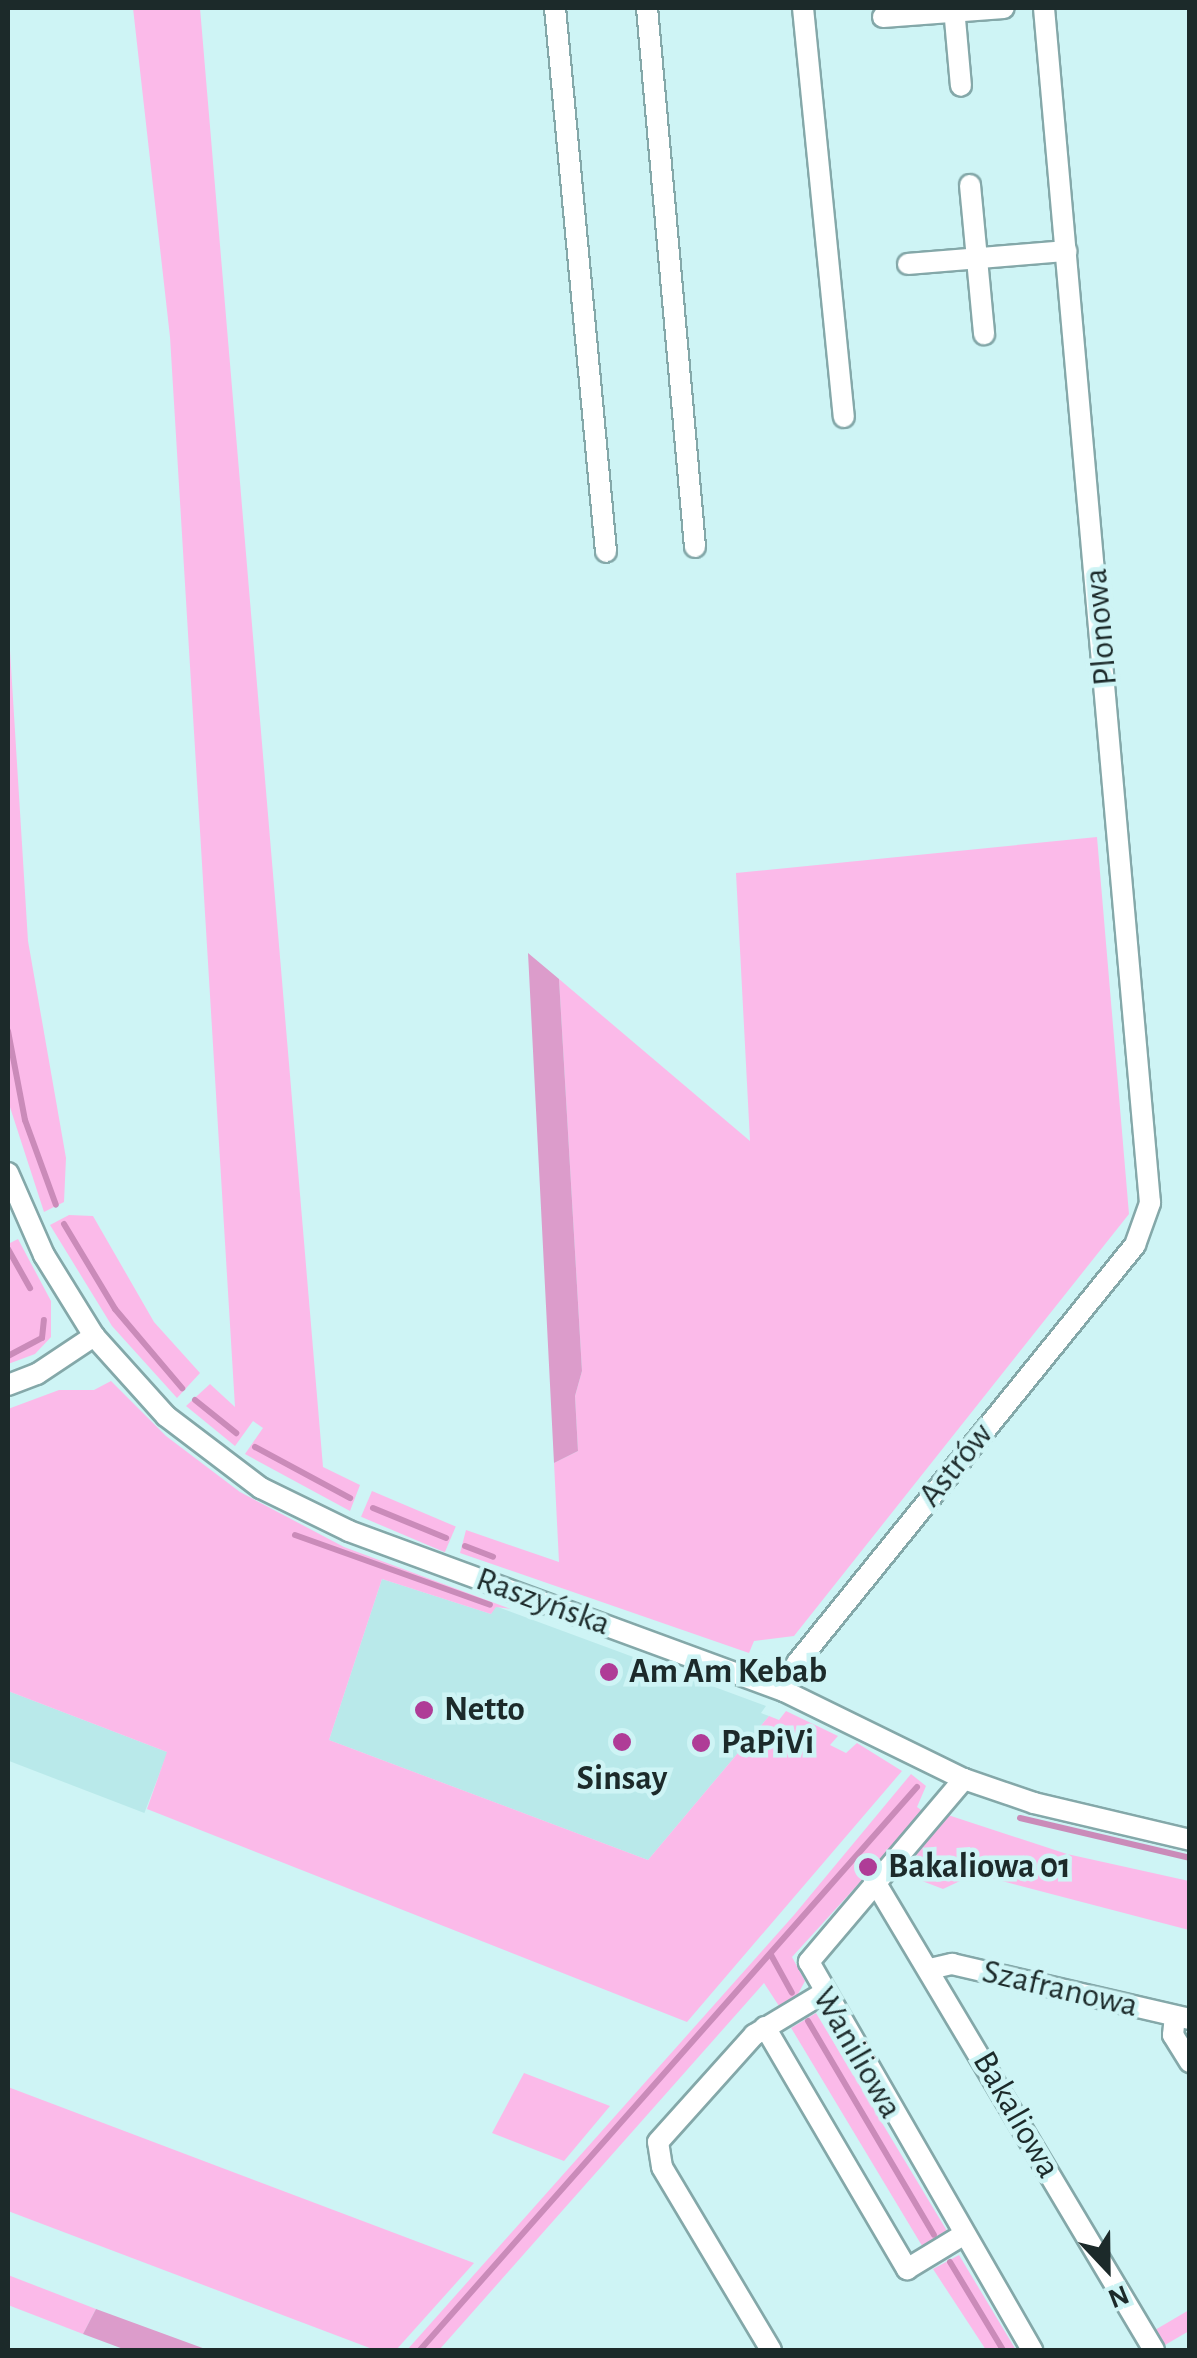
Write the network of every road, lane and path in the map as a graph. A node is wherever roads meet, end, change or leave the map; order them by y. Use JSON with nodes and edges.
{"nodes":[{"id":1,"x":555,"y":8,"type":"edge"},
{"id":2,"x":647,"y":8,"type":"edge"},
{"id":3,"x":803,"y":8,"type":"edge"},
{"id":4,"x":1004,"y":8,"type":"edge"},
{"id":5,"x":1044,"y":8,"type":"edge"},
{"id":6,"x":954,"y":9,"type":"edge"},
{"id":7,"x":882,"y":17,"type":"dead end"},
{"id":8,"x":961,"y":86,"type":"dead end"},
{"id":9,"x":970,"y":185,"type":"dead end"},
{"id":10,"x":1066,"y":250,"type":"junction"},
{"id":11,"x":978,"y":257,"type":"junction"},
{"id":12,"x":908,"y":264,"type":"dead end"},
{"id":13,"x":984,"y":334,"type":"dead end"},
{"id":14,"x":844,"y":417,"type":"dead end"},
{"id":15,"x":695,"y":547,"type":"dead end"},
{"id":16,"x":606,"y":552,"type":"dead end"},
{"id":17,"x":8,"y":1174,"type":"edge"},
{"id":18,"x":1135,"y":1244,"type":"joint"},
{"id":19,"x":94,"y":1336,"type":"junction"},
{"id":20,"x":8,"y":1385,"type":"edge"},
{"id":21,"x":784,"y":1691,"type":"junction"},
{"id":22,"x":964,"y":1779,"type":"junction"},
{"id":23,"x":1190,"y":1840,"type":"edge"},
{"id":24,"x":874,"y":1880,"type":"junction"},
{"id":25,"x":930,"y":1970,"type":"junction"},
{"id":26,"x":822,"y":1994,"type":"junction"},
{"id":27,"x":1182,"y":2017,"type":"edge"},
{"id":28,"x":765,"y":2027,"type":"junction"},
{"id":29,"x":1190,"y":2062,"type":"edge"},
{"id":30,"x":963,"y":2235,"type":"junction"},
{"id":31,"x":771,"y":2350,"type":"edge"},
{"id":32,"x":1032,"y":2350,"type":"edge"},
{"id":33,"x":1154,"y":2350,"type":"edge"}],
"edges":[{"from":1,"to":16,"type":"street"},
{"from":2,"to":15,"type":"street"},
{"from":3,"to":14,"type":"street"},
{"from":4,"to":6,"type":"street"},
{"from":5,"to":10,"type":"street","name":"Plonowa"},
{"from":6,"to":7,"type":"street"},
{"from":6,"to":8,"type":"street"},
{"from":9,"to":11,"type":"street"},
{"from":10,"to":11,"type":"street"},
{"from":10,"to":18,"type":"street","name":"Plonowa"},
{"from":11,"to":12,"type":"street"},
{"from":11,"to":13,"type":"street"},
{"from":17,"to":19,"type":"street","name":"Raszyńska"},
{"from":18,"to":21,"type":"street","name":"Astrów"},
{"from":19,"to":20,"type":"street"},
{"from":19,"to":21,"type":"street","name":"Raszyńska"},
{"from":21,"to":22,"type":"street","name":"Raszyńska"},
{"from":22,"to":23,"type":"street","name":"Raszyńska"},
{"from":22,"to":24,"type":"street","name":"Waniliowa"},
{"from":24,"to":25,"type":"street","name":"Bakaliowa"},
{"from":24,"to":26,"type":"street","name":"Waniliowa"},
{"from":25,"to":27,"type":"street","name":"Szafranowa"},
{"from":25,"to":33,"type":"street","name":"Bakaliowa"},
{"from":26,"to":28,"type":"street"},
{"from":26,"to":30,"type":"street","name":"Waniliowa"},
{"from":27,"to":29,"type":"street"},
{"from":28,"to":30,"type":"street"},
{"from":28,"to":31,"type":"street"},
{"from":30,"to":32,"type":"street","name":"Waniliowa"}]}
